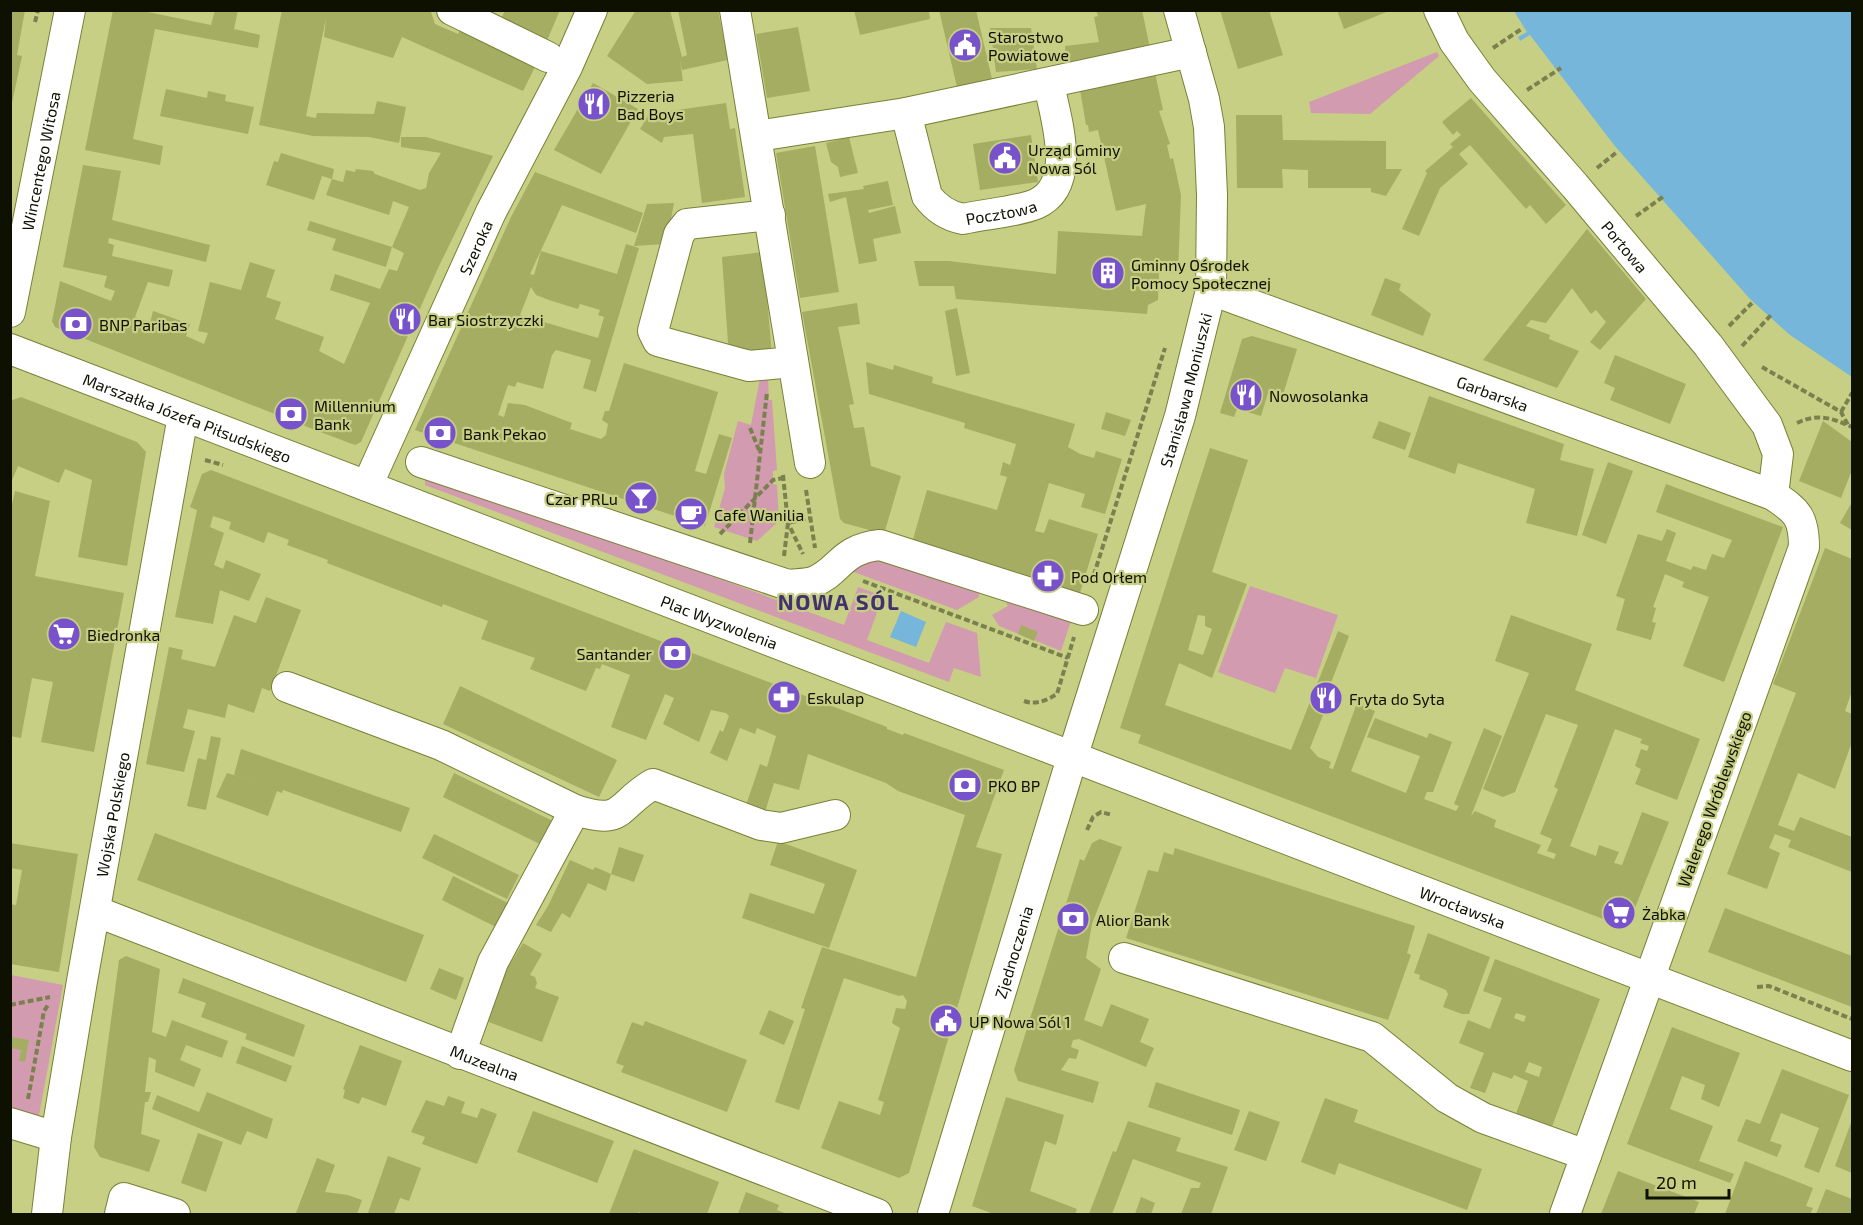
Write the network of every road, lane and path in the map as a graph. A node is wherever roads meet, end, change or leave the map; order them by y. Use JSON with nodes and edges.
{"nodes":[{"id":1,"x":70,"y":10,"type":"edge"},
{"id":2,"x":452,"y":10,"type":"edge"},
{"id":3,"x":592,"y":10,"type":"edge"},
{"id":4,"x":735,"y":10,"type":"edge"},
{"id":5,"x":1179,"y":10,"type":"edge"},
{"id":6,"x":1439,"y":10,"type":"edge"},
{"id":7,"x":1522,"y":28,"type":"dead end"},
{"id":8,"x":1489,"y":50,"type":"dead end"},
{"id":9,"x":1191,"y":52,"type":"junction"},
{"id":10,"x":548,"y":57,"type":"dead end"},
{"id":11,"x":1560,"y":68,"type":"dead end"},
{"id":12,"x":1049,"y":84,"type":"junction"},
{"id":13,"x":1526,"y":92,"type":"dead end"},
{"id":14,"x":906,"y":113,"type":"junction"},
{"id":15,"x":757,"y":136,"type":"junction"},
{"id":16,"x":1617,"y":152,"type":"dead end"},
{"id":17,"x":1590,"y":174,"type":"dead end"},
{"id":18,"x":1664,"y":196,"type":"dead end"},
{"id":19,"x":770,"y":215,"type":"junction"},
{"id":20,"x":1633,"y":219,"type":"dead end"},
{"id":21,"x":1212,"y":290,"type":"junction"},
{"id":22,"x":1752,"y":303,"type":"dead end"},
{"id":23,"x":10,"y":312,"type":"edge"},
{"id":24,"x":1772,"y":314,"type":"dead end"},
{"id":25,"x":1722,"y":332,"type":"dead end"},
{"id":26,"x":1167,"y":343,"type":"dead end"},
{"id":27,"x":10,"y":349,"type":"edge"},
{"id":28,"x":1738,"y":351,"type":"dead end"},
{"id":29,"x":793,"y":362,"type":"junction"},
{"id":30,"x":1778,"y":376,"type":"dead end"},
{"id":31,"x":768,"y":390,"type":"dead end"},
{"id":32,"x":1852,"y":393,"type":"edge"},
{"id":33,"x":1841,"y":412,"type":"junction"},
{"id":34,"x":183,"y":416,"type":"junction"},
{"id":35,"x":1850,"y":426,"type":"edge"},
{"id":36,"x":750,"y":428,"type":"dead end"},
{"id":37,"x":1770,"y":434,"type":"junction"},
{"id":38,"x":760,"y":452,"type":"junction"},
{"id":39,"x":201,"y":461,"type":"dead end"},
{"id":40,"x":421,"y":462,"type":"dead end"},
{"id":41,"x":810,"y":463,"type":"dead end"},
{"id":42,"x":231,"y":468,"type":"dead end"},
{"id":43,"x":783,"y":478,"type":"dead end"},
{"id":44,"x":366,"y":486,"type":"junction"},
{"id":45,"x":1773,"y":495,"type":"junction"},
{"id":46,"x":754,"y":497,"type":"junction"},
{"id":47,"x":810,"y":518,"type":"dead end"},
{"id":48,"x":716,"y":539,"type":"dead end"},
{"id":49,"x":798,"y":546,"type":"dead end"},
{"id":50,"x":785,"y":549,"type":"dead end"},
{"id":51,"x":749,"y":550,"type":"dead end"},
{"id":52,"x":801,"y":552,"type":"dead end"},
{"id":53,"x":830,"y":569,"type":"junction"},
{"id":54,"x":1083,"y":610,"type":"junction"},
{"id":55,"x":1068,"y":658,"type":"junction"},
{"id":56,"x":287,"y":687,"type":"dead end"},
{"id":57,"x":1024,"y":700,"type":"dead end"},
{"id":58,"x":1072,"y":758,"type":"junction"},
{"id":59,"x":575,"y":810,"type":"junction"},
{"id":60,"x":1112,"y":815,"type":"dead end"},
{"id":61,"x":836,"y":816,"type":"dead end"},
{"id":62,"x":1087,"y":830,"type":"dead end"},
{"id":63,"x":94,"y":911,"type":"junction"},
{"id":64,"x":1124,"y":958,"type":"dead end"},
{"id":65,"x":1650,"y":979,"type":"junction"},
{"id":66,"x":1781,"y":991,"type":"dead end"},
{"id":67,"x":10,"y":1005,"type":"edge"},
{"id":68,"x":1852,"y":1019,"type":"edge"},
{"id":69,"x":460,"y":1054,"type":"junction"},
{"id":70,"x":1852,"y":1056,"type":"edge"},
{"id":71,"x":16,"y":1125,"type":"edge"},
{"id":72,"x":56,"y":1137,"type":"junction"},
{"id":73,"x":1586,"y":1155,"type":"junction"},
{"id":74,"x":47,"y":1215,"type":"edge"},
{"id":75,"x":120,"y":1215,"type":"edge"},
{"id":76,"x":175,"y":1215,"type":"edge"},
{"id":77,"x":877,"y":1215,"type":"edge"},
{"id":78,"x":933,"y":1215,"type":"edge"},
{"id":79,"x":1565,"y":1215,"type":"edge"}],
"edges":[{"from":1,"to":23,"type":"street","name":"Wincentego Witosa"},
{"from":2,"to":10,"type":"street"},
{"from":3,"to":44,"type":"street","name":"Szeroka"},
{"from":4,"to":15,"type":"street"},
{"from":5,"to":9,"type":"street","name":"Stanisława Moniuszki"},
{"from":6,"to":37,"type":"street","name":"Portowa"},
{"from":7,"to":8,"type":"path"},
{"from":9,"to":12,"type":"street"},
{"from":9,"to":21,"type":"street","name":"Stanisława Moniuszki"},
{"from":11,"to":13,"type":"path"},
{"from":12,"to":14,"type":"street"},
{"from":12,"to":14,"type":"street","name":"Pocztowa"},
{"from":14,"to":15,"type":"street"},
{"from":15,"to":19,"type":"street"},
{"from":16,"to":17,"type":"path"},
{"from":18,"to":20,"type":"path"},
{"from":19,"to":29,"type":"street"},
{"from":19,"to":29,"type":"street"},
{"from":21,"to":45,"type":"street","name":"Garbarska"},
{"from":21,"to":58,"type":"street","name":"Stanisława Moniuszki"},
{"from":22,"to":25,"type":"path"},
{"from":24,"to":28,"type":"path"},
{"from":26,"to":54,"type":"path"},
{"from":27,"to":34,"type":"street","name":"Marszałka Józefa Piłsudskiego"},
{"from":29,"to":41,"type":"street"},
{"from":30,"to":33,"type":"path"},
{"from":31,"to":38,"type":"path"},
{"from":32,"to":33,"type":"path"},
{"from":33,"to":35,"type":"path"},
{"from":34,"to":44,"type":"street","name":"Marszałka Józefa Piłsudskiego"},
{"from":34,"to":63,"type":"street","name":"Wojska Polskiego"},
{"from":35,"to":37,"type":"path"},
{"from":36,"to":38,"type":"path"},
{"from":37,"to":45,"type":"street","name":"Portowa"},
{"from":38,"to":46,"type":"path"},
{"from":39,"to":42,"type":"path"},
{"from":40,"to":53,"type":"street"},
{"from":43,"to":46,"type":"path"},
{"from":44,"to":58,"type":"street","name":"Plac Wyzwolenia"},
{"from":45,"to":65,"type":"street","name":"Walerego Wróblewskiego"},
{"from":46,"to":48,"type":"path"},
{"from":46,"to":51,"type":"path"},
{"from":47,"to":50,"type":"path"},
{"from":49,"to":52,"type":"path"},
{"from":53,"to":54,"type":"street"},
{"from":53,"to":55,"type":"path"},
{"from":54,"to":55,"type":"path"},
{"from":55,"to":57,"type":"path"},
{"from":56,"to":59,"type":"street"},
{"from":58,"to":65,"type":"street","name":"Wrocławska"},
{"from":58,"to":78,"type":"street","name":"Zjednoczenia"},
{"from":59,"to":61,"type":"street"},
{"from":59,"to":69,"type":"street"},
{"from":60,"to":62,"type":"path"},
{"from":63,"to":69,"type":"street","name":"Muzealna"},
{"from":63,"to":72,"type":"street","name":"Wojska Polskiego"},
{"from":64,"to":73,"type":"street"},
{"from":65,"to":70,"type":"street","name":"Wrocławska"},
{"from":65,"to":73,"type":"street","name":"Walerego Wróblewskiego"},
{"from":66,"to":68,"type":"path"},
{"from":67,"to":71,"type":"path"},
{"from":69,"to":77,"type":"street","name":"Muzealna"},
{"from":71,"to":72,"type":"street"},
{"from":72,"to":74,"type":"street","name":"Wojska Polskiego"},
{"from":73,"to":79,"type":"street","name":"Walerego Wróblewskiego"},
{"from":75,"to":76,"type":"street"}]}
